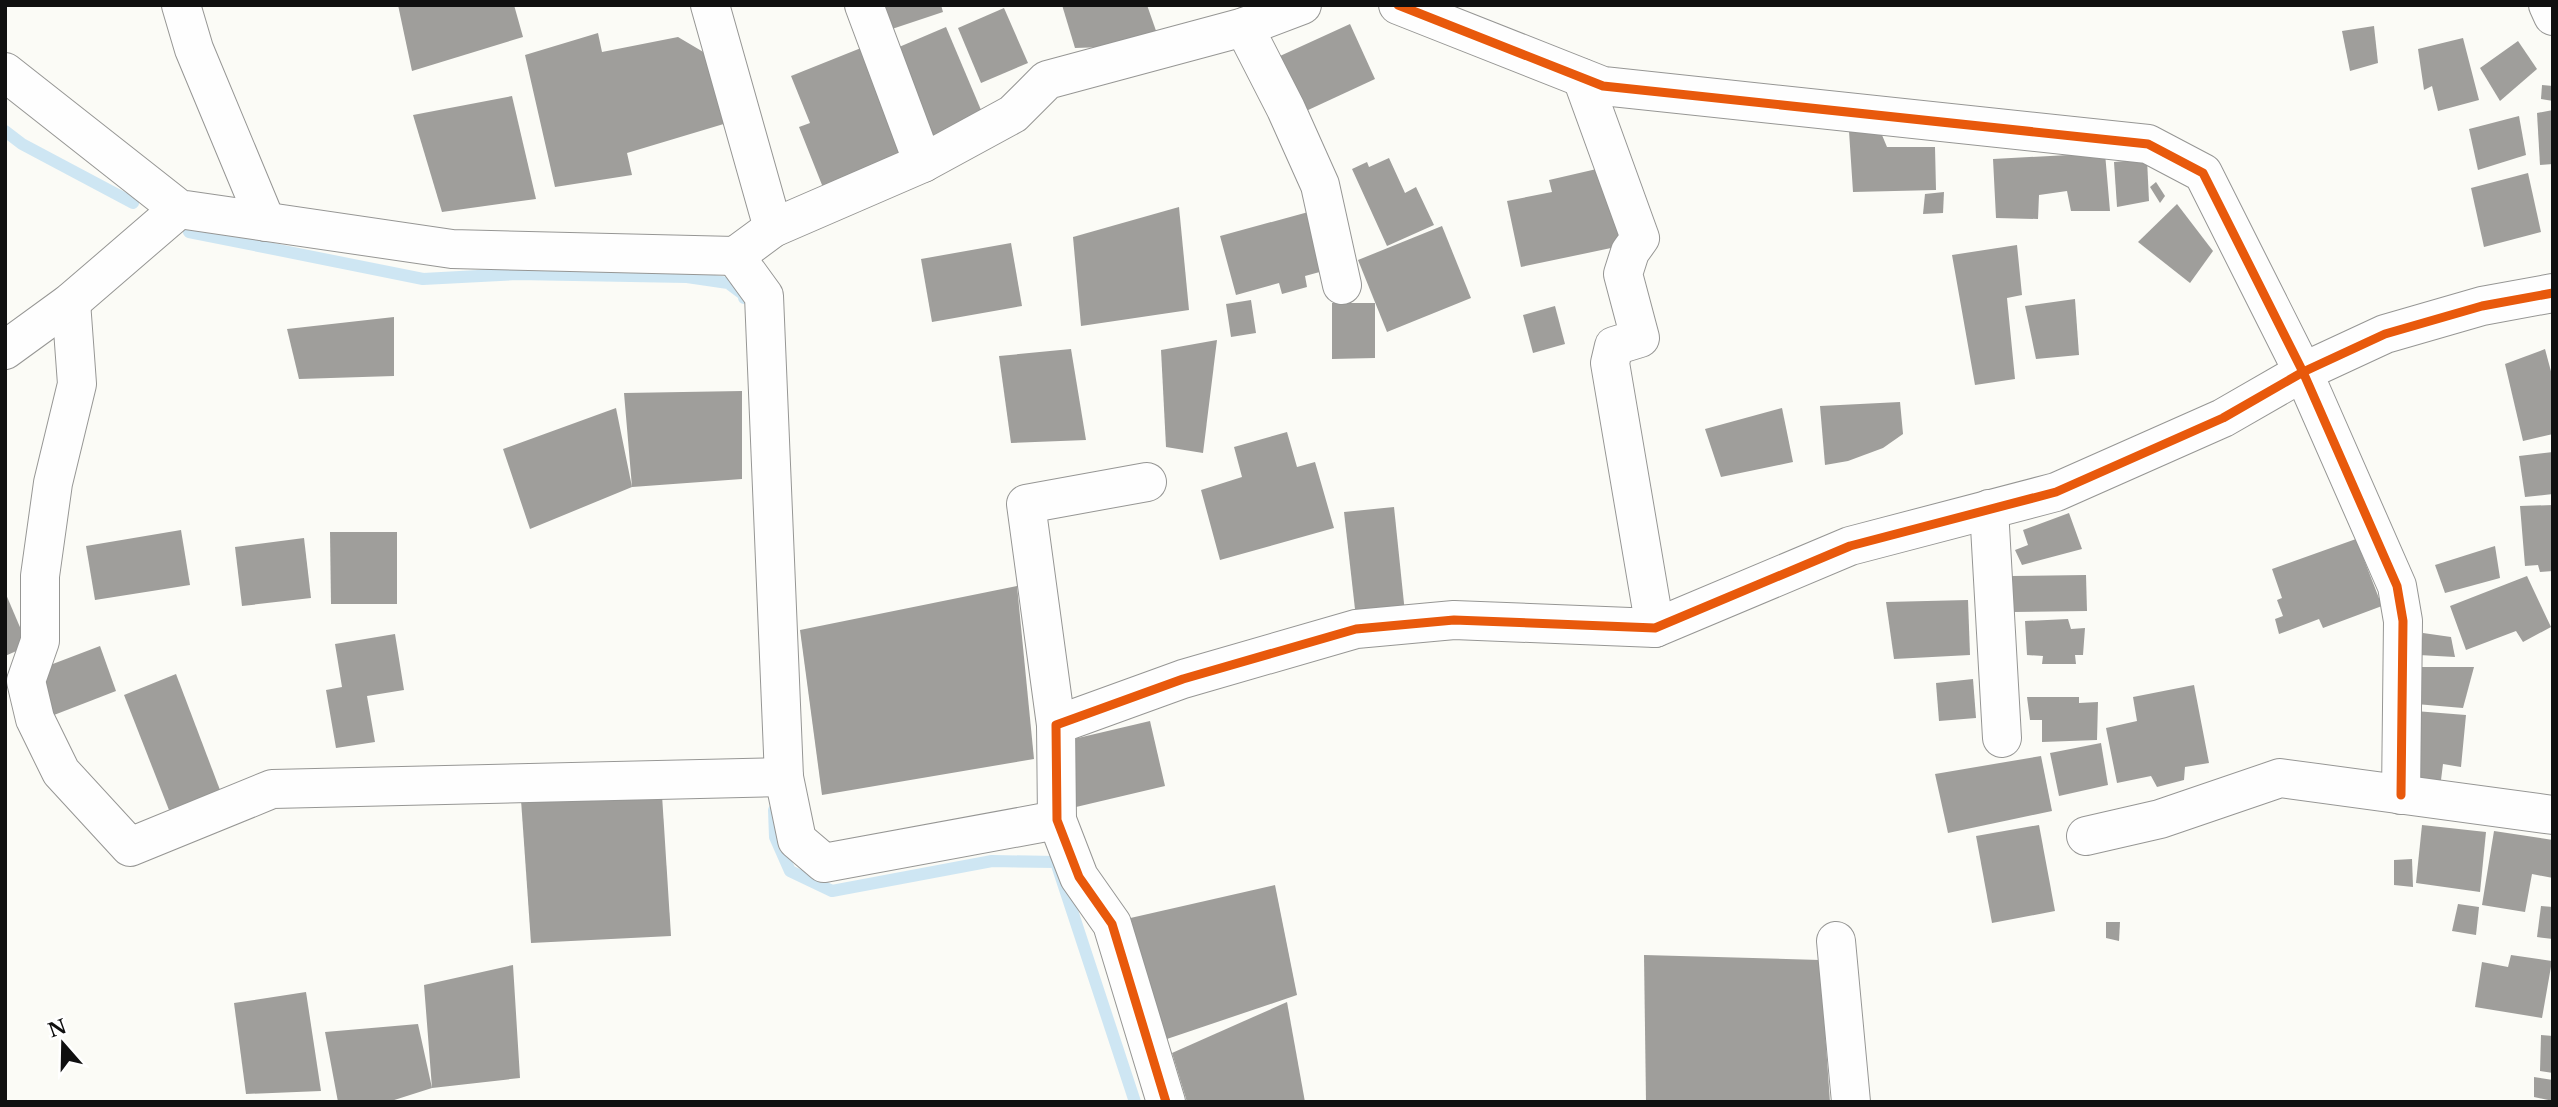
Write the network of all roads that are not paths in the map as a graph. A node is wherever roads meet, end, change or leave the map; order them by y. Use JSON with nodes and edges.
{"nodes":[{"id":1,"x":181,"y":5,"type":"edge"},
{"id":2,"x":710,"y":5,"type":"edge"},
{"id":3,"x":864,"y":5,"type":"edge"},
{"id":4,"x":1302,"y":5,"type":"edge"},
{"id":5,"x":1398,"y":5,"type":"edge"},
{"id":6,"x":2548,"y":5,"type":"edge"},
{"id":7,"x":2553,"y":16,"type":"edge"},
{"id":8,"x":1244,"y":27,"type":"junction"},
{"id":9,"x":5,"y":72,"type":"edge"},
{"id":10,"x":1582,"y":78,"type":"junction"},
{"id":11,"x":923,"y":163,"type":"junction"},
{"id":12,"x":179,"y":209,"type":"junction"},
{"id":13,"x":266,"y":222,"type":"junction"},
{"id":14,"x":773,"y":228,"type":"junction"},
{"id":15,"x":735,"y":256,"type":"junction"},
{"id":16,"x":1342,"y":285,"type":"dead end"},
{"id":17,"x":2553,"y":293,"type":"edge"},
{"id":18,"x":71,"y":302,"type":"junction"},
{"id":19,"x":5,"y":350,"type":"edge"},
{"id":20,"x":2303,"y":372,"type":"junction"},
{"id":21,"x":1147,"y":482,"type":"dead end"},
{"id":22,"x":1989,"y":509,"type":"junction"},
{"id":23,"x":1655,"y":628,"type":"junction"},
{"id":24,"x":1056,"y":725,"type":"junction"},
{"id":25,"x":2002,"y":738,"type":"dead end"},
{"id":26,"x":784,"y":777,"type":"junction"},
{"id":27,"x":2401,"y":794,"type":"junction"},
{"id":28,"x":2553,"y":815,"type":"edge"},
{"id":29,"x":1057,"y":821,"type":"junction"},
{"id":30,"x":2086,"y":836,"type":"dead end"},
{"id":31,"x":1836,"y":941,"type":"dead end"},
{"id":32,"x":1851,"y":1098,"type":"edge"},
{"id":33,"x":1166,"y":1102,"type":"edge"}],
"edges":[{"from":1,"to":13,"type":"street"},
{"from":2,"to":14,"type":"street"},
{"from":3,"to":11,"type":"street"},
{"from":4,"to":8,"type":"street"},
{"from":5,"to":10,"type":"street"},
{"from":6,"to":7,"type":"street"},
{"from":8,"to":11,"type":"street"},
{"from":8,"to":16,"type":"street"},
{"from":9,"to":12,"type":"street"},
{"from":10,"to":20,"type":"street"},
{"from":10,"to":23,"type":"street"},
{"from":11,"to":14,"type":"street"},
{"from":12,"to":13,"type":"street"},
{"from":12,"to":18,"type":"street"},
{"from":13,"to":15,"type":"street"},
{"from":14,"to":15,"type":"street"},
{"from":15,"to":26,"type":"street"},
{"from":17,"to":20,"type":"street"},
{"from":18,"to":19,"type":"street"},
{"from":18,"to":26,"type":"street"},
{"from":20,"to":22,"type":"street"},
{"from":20,"to":27,"type":"street"},
{"from":21,"to":24,"type":"street"},
{"from":22,"to":23,"type":"street"},
{"from":22,"to":25,"type":"street"},
{"from":23,"to":24,"type":"street"},
{"from":24,"to":29,"type":"street"},
{"from":26,"to":29,"type":"street"},
{"from":27,"to":28,"type":"street"},
{"from":27,"to":30,"type":"street"},
{"from":29,"to":33,"type":"street"},
{"from":31,"to":32,"type":"street"}]}
